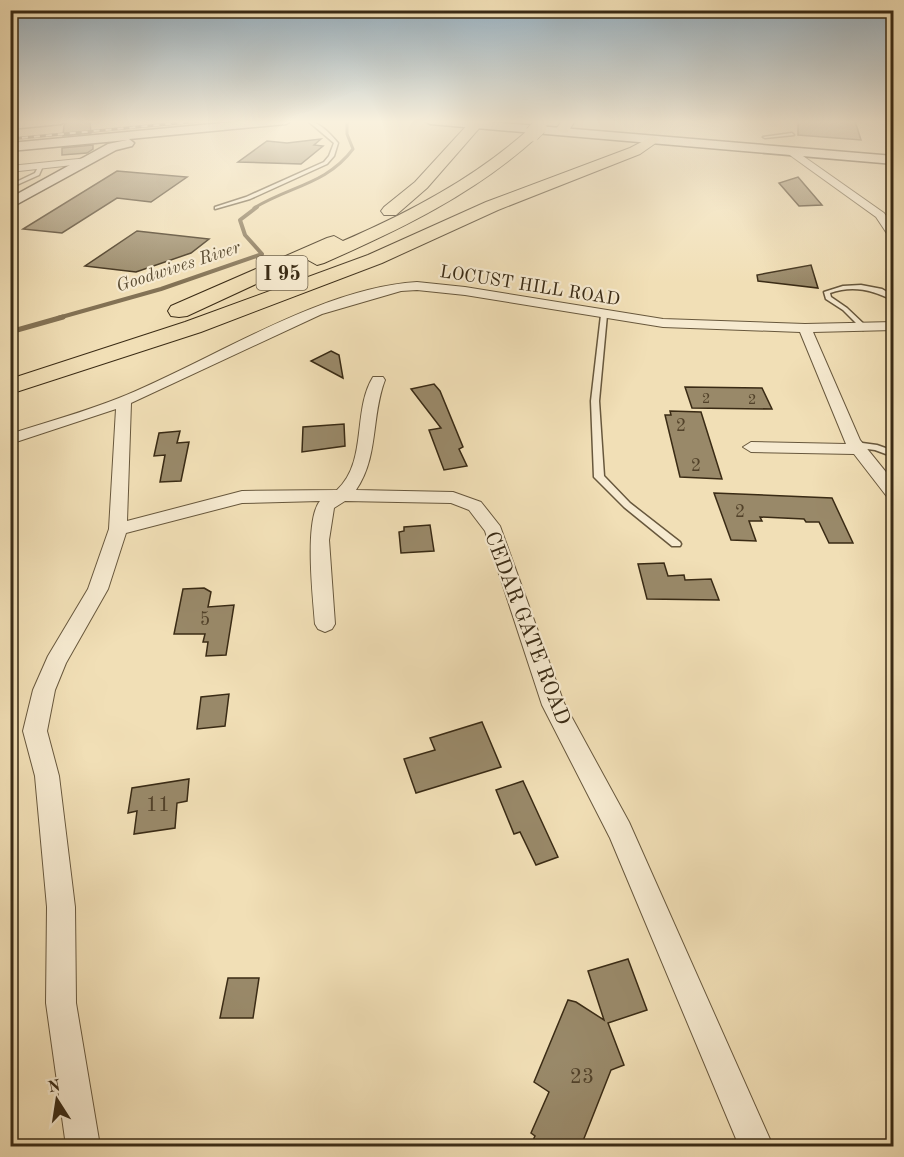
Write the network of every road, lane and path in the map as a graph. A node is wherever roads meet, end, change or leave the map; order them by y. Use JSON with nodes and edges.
{"nodes":[{"id":1,"x":35,"y":175,"type":"edge"},
{"id":2,"x":63,"y":175,"type":"edge"},
{"id":3,"x":302,"y":175,"type":"edge"},
{"id":4,"x":430,"y":175,"type":"edge"},
{"id":5,"x":480,"y":175,"type":"edge"},
{"id":6,"x":573,"y":175,"type":"edge"},
{"id":7,"x":823,"y":175,"type":"edge"},
{"id":8,"x":500,"y":184,"type":"dead end"},
{"id":9,"x":10,"y":187,"type":"edge"},
{"id":10,"x":10,"y":204,"type":"edge"},
{"id":11,"x":217,"y":208,"type":"dead end"},
{"id":12,"x":894,"y":236,"type":"edge"},
{"id":13,"x":894,"y":298,"type":"edge"},
{"id":14,"x":241,"y":310,"type":"junction"},
{"id":15,"x":168,"y":315,"type":"junction"},
{"id":16,"x":604,"y":315,"type":"junction"},
{"id":17,"x":894,"y":326,"type":"edge"},
{"id":18,"x":805,"y":328,"type":"junction"},
{"id":19,"x":863,"y":328,"type":"junction"},
{"id":20,"x":74,"y":346,"type":"dead end"},
{"id":21,"x":378,"y":380,"type":"dead end"},
{"id":22,"x":10,"y":387,"type":"edge"},
{"id":23,"x":124,"y":402,"type":"junction"},
{"id":24,"x":10,"y":439,"type":"edge"},
{"id":25,"x":752,"y":447,"type":"dead end"},
{"id":26,"x":856,"y":447,"type":"junction"},
{"id":27,"x":894,"y":454,"type":"edge"},
{"id":28,"x":894,"y":494,"type":"edge"},
{"id":29,"x":338,"y":495,"type":"junction"},
{"id":30,"x":118,"y":529,"type":"junction"},
{"id":31,"x":676,"y":544,"type":"dead end"},
{"id":32,"x":325,"y":624,"type":"dead end"},
{"id":33,"x":83,"y":1146,"type":"edge"},
{"id":34,"x":756,"y":1146,"type":"edge"}],
"edges":[{"from":1,"to":9,"type":"lane"},
{"from":2,"to":10,"type":"main road"},
{"from":3,"to":11,"type":"lane"},
{"from":4,"to":15,"type":"highway"},
{"from":5,"to":15,"type":"highway","number":"I 95"},
{"from":6,"to":14,"type":"highway"},
{"from":7,"to":12,"type":"street"},
{"from":8,"to":14,"type":"highway","number":"I 95"},
{"from":13,"to":19,"type":"lane"},
{"from":14,"to":22,"type":"highway","number":"I 95"},
{"from":15,"to":20,"type":"highway","number":"I 95"},
{"from":16,"to":18,"type":"street","name":"LOCUST HILL ROAD"},
{"from":16,"to":23,"type":"street","name":"LOCUST HILL ROAD"},
{"from":16,"to":31,"type":"lane"},
{"from":17,"to":19,"type":"street","name":"LOCUST HILL ROAD"},
{"from":18,"to":19,"type":"street","name":"LOCUST HILL ROAD"},
{"from":18,"to":26,"type":"street"},
{"from":21,"to":29,"type":"street"},
{"from":23,"to":24,"type":"street","name":"LOCUST HILL ROAD"},
{"from":23,"to":30,"type":"street"},
{"from":25,"to":26,"type":"street"},
{"from":26,"to":27,"type":"lane"},
{"from":26,"to":28,"type":"street"},
{"from":29,"to":30,"type":"street","name":"CEDAR GATE ROAD"},
{"from":29,"to":32,"type":"street"},
{"from":29,"to":34,"type":"street","name":"CEDAR GATE ROAD"},
{"from":30,"to":33,"type":"street"}]}
